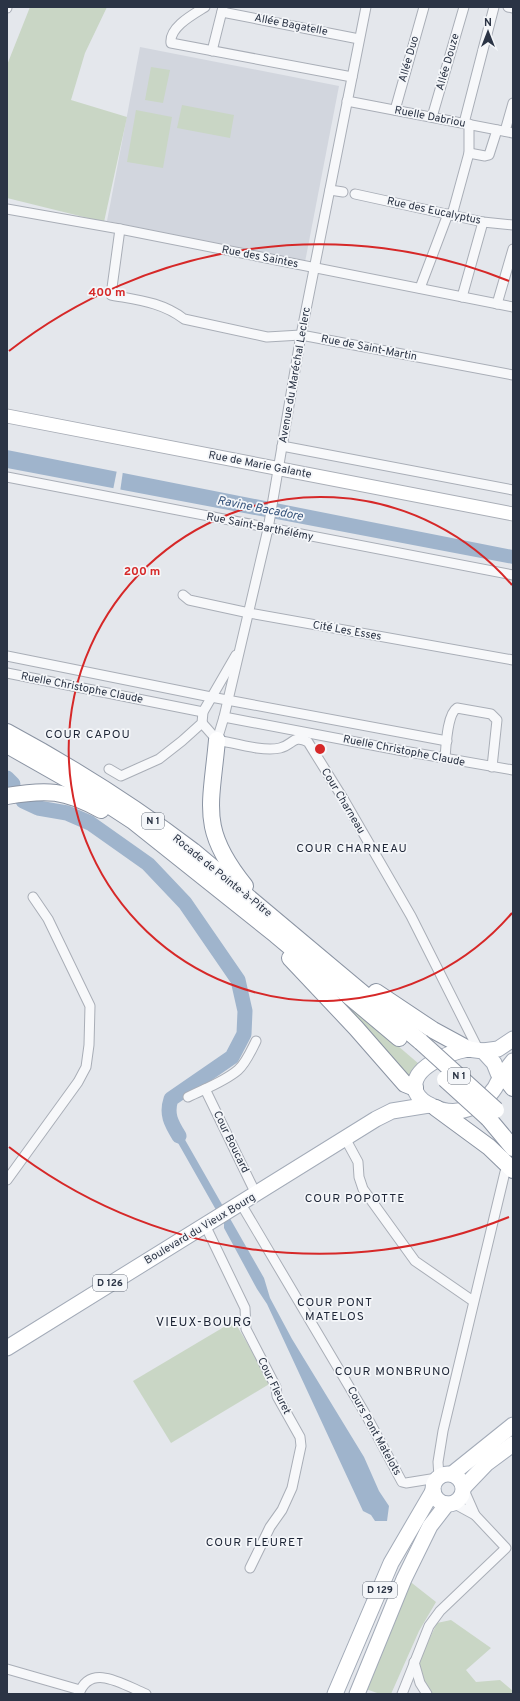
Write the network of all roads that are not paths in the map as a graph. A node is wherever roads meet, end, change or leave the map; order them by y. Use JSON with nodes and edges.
{"nodes":[{"id":1,"x":206,"y":7,"type":"edge"},
{"id":2,"x":366,"y":7,"type":"edge"},
{"id":3,"x":424,"y":7,"type":"edge"},
{"id":4,"x":464,"y":7,"type":"edge"},
{"id":5,"x":494,"y":7,"type":"edge"},
{"id":6,"x":508,"y":7,"type":"edge"},
{"id":7,"x":513,"y":8,"type":"edge"},
{"id":8,"x":222,"y":9,"type":"edge"},
{"id":9,"x":359,"y":39,"type":"junction"},
{"id":10,"x":212,"y":51,"type":"junction"},
{"id":11,"x":352,"y":77,"type":"junction"},
{"id":12,"x":347,"y":102,"type":"junction"},
{"id":13,"x":513,"y":104,"type":"edge"},
{"id":14,"x":395,"y":110,"type":"junction"},
{"id":15,"x":432,"y":117,"type":"junction"},
{"id":16,"x":466,"y":124,"type":"junction"},
{"id":17,"x":505,"y":131,"type":"edge"},
{"id":18,"x":468,"y":153,"type":"junction"},
{"id":19,"x":330,"y":190,"type":"junction"},
{"id":20,"x":343,"y":192,"type":"dead end"},
{"id":21,"x":355,"y":194,"type":"dead end"},
{"id":22,"x":7,"y":209,"type":"edge"},
{"id":23,"x":450,"y":214,"type":"junction"},
{"id":24,"x":483,"y":222,"type":"junction"},
{"id":25,"x":513,"y":225,"type":"edge"},
{"id":26,"x":120,"y":229,"type":"junction"},
{"id":27,"x":513,"y":249,"type":"edge"},
{"id":28,"x":314,"y":267,"type":"junction"},
{"id":29,"x":420,"y":288,"type":"junction"},
{"id":30,"x":462,"y":297,"type":"junction"},
{"id":31,"x":497,"y":304,"type":"junction"},
{"id":32,"x":513,"y":307,"type":"edge"},
{"id":33,"x":301,"y":335,"type":"junction"},
{"id":34,"x":513,"y":375,"type":"edge"},
{"id":35,"x":7,"y":416,"type":"edge"},
{"id":36,"x":282,"y":446,"type":"junction"},
{"id":37,"x":279,"y":468,"type":"junction"},
{"id":38,"x":7,"y":477,"type":"edge"},
{"id":39,"x":513,"y":490,"type":"edge"},
{"id":40,"x":513,"y":514,"type":"edge"},
{"id":41,"x":269,"y":526,"type":"junction"},
{"id":42,"x":513,"y":575,"type":"edge"},
{"id":43,"x":184,"y":596,"type":"dead end"},
{"id":44,"x":249,"y":614,"type":"junction"},
{"id":45,"x":239,"y":649,"type":"junction"},
{"id":46,"x":7,"y":656,"type":"edge"},
{"id":47,"x":513,"y":660,"type":"edge"},
{"id":48,"x":7,"y":673,"type":"edge"},
{"id":49,"x":211,"y":697,"type":"junction"},
{"id":50,"x":228,"y":700,"type":"junction"},
{"id":51,"x":203,"y":712,"type":"junction"},
{"id":52,"x":224,"y":717,"type":"junction"},
{"id":53,"x":202,"y":723,"type":"junction"},
{"id":54,"x":7,"y":732,"type":"edge"},
{"id":55,"x":217,"y":740,"type":"junction"},
{"id":56,"x":447,"y":741,"type":"junction"},
{"id":57,"x":7,"y":745,"type":"edge"},
{"id":58,"x":445,"y":758,"type":"junction"},
{"id":59,"x":492,"y":767,"type":"junction"},
{"id":60,"x":109,"y":769,"type":"dead end"},
{"id":61,"x":513,"y":770,"type":"edge"},
{"id":62,"x":7,"y":796,"type":"edge"},
{"id":63,"x":190,"y":867,"type":"junction"},
{"id":64,"x":242,"y":882,"type":"junction"},
{"id":65,"x":33,"y":897,"type":"dead end"},
{"id":66,"x":254,"y":918,"type":"junction"},
{"id":67,"x":281,"y":924,"type":"junction"},
{"id":68,"x":334,"y":963,"type":"junction"},
{"id":69,"x":513,"y":1039,"type":"edge"},
{"id":70,"x":256,"y":1041,"type":"dead end"},
{"id":71,"x":418,"y":1046,"type":"junction"},
{"id":72,"x":476,"y":1050,"type":"junction"},
{"id":73,"x":513,"y":1061,"type":"edge"},
{"id":74,"x":499,"y":1076,"type":"junction"},
{"id":75,"x":513,"y":1088,"type":"edge"},
{"id":76,"x":205,"y":1089,"type":"junction"},
{"id":77,"x":416,"y":1089,"type":"junction"},
{"id":78,"x":188,"y":1098,"type":"dead end"},
{"id":79,"x":432,"y":1107,"type":"junction"},
{"id":80,"x":392,"y":1111,"type":"junction"},
{"id":81,"x":492,"y":1114,"type":"junction"},
{"id":82,"x":513,"y":1130,"type":"edge"},
{"id":83,"x":345,"y":1138,"type":"junction"},
{"id":84,"x":513,"y":1148,"type":"edge"},
{"id":85,"x":509,"y":1171,"type":"edge"},
{"id":86,"x":7,"y":1180,"type":"edge"},
{"id":87,"x":256,"y":1194,"type":"junction"},
{"id":88,"x":236,"y":1206,"type":"junction"},
{"id":89,"x":209,"y":1222,"type":"junction"},
{"id":90,"x":473,"y":1301,"type":"junction"},
{"id":91,"x":7,"y":1348,"type":"edge"},
{"id":92,"x":513,"y":1425,"type":"edge"},
{"id":93,"x":513,"y":1444,"type":"edge"},
{"id":94,"x":440,"y":1478,"type":"junction"},
{"id":95,"x":464,"y":1489,"type":"junction"},
{"id":96,"x":450,"y":1504,"type":"junction"},
{"id":97,"x":475,"y":1515,"type":"junction"},
{"id":98,"x":250,"y":1568,"type":"dead end"},
{"id":99,"x":414,"y":1662,"type":"junction"},
{"id":100,"x":7,"y":1669,"type":"edge"},
{"id":101,"x":80,"y":1692,"type":"edge"},
{"id":102,"x":146,"y":1694,"type":"edge"},
{"id":103,"x":336,"y":1694,"type":"edge"},
{"id":104,"x":357,"y":1694,"type":"edge"},
{"id":105,"x":402,"y":1694,"type":"edge"},
{"id":106,"x":427,"y":1694,"type":"edge"}],
"edges":[{"from":1,"to":10,"type":"street"},
{"from":2,"to":9,"type":"street","name":"Avenue du Maréchal Leclerc"},
{"from":3,"to":14,"type":"street","name":"Allée Duo"},
{"from":4,"to":15,"type":"street","name":"Allée Douze"},
{"from":5,"to":16,"type":"street"},
{"from":6,"to":7,"type":"street"},
{"from":8,"to":9,"type":"street","name":"Allée Bagatelle"},
{"from":8,"to":10,"type":"street"},
{"from":9,"to":11,"type":"street","name":"Avenue du Maréchal Leclerc"},
{"from":10,"to":11,"type":"street"},
{"from":11,"to":12,"type":"street","name":"Avenue du Maréchal Leclerc"},
{"from":12,"to":14,"type":"street","name":"Ruelle Dabriou"},
{"from":12,"to":19,"type":"street","name":"Avenue du Maréchal Leclerc"},
{"from":13,"to":17,"type":"street"},
{"from":14,"to":15,"type":"street","name":"Ruelle Dabriou"},
{"from":15,"to":16,"type":"street","name":"Ruelle Dabriou"},
{"from":16,"to":17,"type":"street","name":"Ruelle Dabriou"},
{"from":16,"to":18,"type":"street"},
{"from":17,"to":18,"type":"street"},
{"from":18,"to":23,"type":"street"},
{"from":19,"to":20,"type":"street"},
{"from":19,"to":28,"type":"street","name":"Avenue du Maréchal Leclerc"},
{"from":21,"to":23,"type":"street","name":"Rue des Eucalyptus"},
{"from":22,"to":26,"type":"street","name":"Rue des Saintes"},
{"from":23,"to":24,"type":"street","name":"Rue des Eucalyptus"},
{"from":23,"to":29,"type":"street"},
{"from":24,"to":25,"type":"street","name":"Rue des Eucalyptus"},
{"from":24,"to":30,"type":"street"},
{"from":26,"to":28,"type":"street","name":"Rue des Saintes"},
{"from":26,"to":33,"type":"street","name":"Rue de Saint-Martin"},
{"from":27,"to":31,"type":"street"},
{"from":28,"to":29,"type":"street","name":"Rue des Saintes"},
{"from":28,"to":33,"type":"street","name":"Avenue du Maréchal Leclerc"},
{"from":29,"to":30,"type":"street","name":"Rue des Saintes"},
{"from":30,"to":31,"type":"street","name":"Rue des Saintes"},
{"from":31,"to":32,"type":"street","name":"Rue des Saintes"},
{"from":33,"to":34,"type":"street","name":"Rue de Saint-Martin"},
{"from":33,"to":36,"type":"street","name":"Avenue du Maréchal Leclerc"},
{"from":35,"to":37,"type":"main road","name":"Rue de Marie Galante"},
{"from":36,"to":37,"type":"street","name":"Avenue du Maréchal Leclerc"},
{"from":36,"to":39,"type":"street"},
{"from":37,"to":40,"type":"main road","name":"Rue de Marie Galante"},
{"from":37,"to":41,"type":"street","name":"Avenue du Maréchal Leclerc"},
{"from":38,"to":41,"type":"street","name":"Rue Saint-Barthélémy"},
{"from":41,"to":42,"type":"street","name":"Rue Saint-Barthélémy"},
{"from":41,"to":44,"type":"street","name":"Avenue du Maréchal Leclerc"},
{"from":43,"to":44,"type":"street","name":"Cité Les Esses"},
{"from":44,"to":45,"type":"street","name":"Avenue du Maréchal Leclerc"},
{"from":44,"to":47,"type":"street","name":"Cité Les Esses"},
{"from":45,"to":49,"type":"street"},
{"from":45,"to":50,"type":"street","name":"Avenue du Maréchal Leclerc"},
{"from":46,"to":49,"type":"street"},
{"from":48,"to":51,"type":"street","name":"Ruelle Christophe Claude"},
{"from":49,"to":50,"type":"street"},
{"from":49,"to":51,"type":"street"},
{"from":50,"to":52,"type":"street","name":"Avenue du Maréchal Leclerc"},
{"from":50,"to":56,"type":"street"},
{"from":51,"to":53,"type":"street"},
{"from":52,"to":55,"type":"street","name":"Avenue du Maréchal Leclerc"},
{"from":52,"to":58,"type":"street","name":"Ruelle Christophe Claude"},
{"from":53,"to":55,"type":"street"},
{"from":53,"to":60,"type":"street"},
{"from":54,"to":67,"type":"highway","name":"Rocade de Pointe-à-Pitre","number":"N 1"},
{"from":55,"to":64,"type":"highway"},
{"from":55,"to":72,"type":"street","name":"Cour Charneau"},
{"from":56,"to":58,"type":"street"},
{"from":56,"to":59,"type":"street"},
{"from":57,"to":63,"type":"highway","name":"Rocade de Pointe-à-Pitre","number":"N 1"},
{"from":58,"to":59,"type":"street","name":"Ruelle Christophe Claude"},
{"from":59,"to":61,"type":"street","name":"Ruelle Christophe Claude"},
{"from":62,"to":63,"type":"highway"},
{"from":63,"to":66,"type":"highway","name":"Rocade de Pointe-à-Pitre","number":"N 1"},
{"from":64,"to":67,"type":"highway"},
{"from":64,"to":68,"type":"highway"},
{"from":65,"to":86,"type":"street"},
{"from":66,"to":71,"type":"highway","name":"Rocade de Pointe-à-Pitre","number":"N 1"},
{"from":66,"to":77,"type":"highway"},
{"from":67,"to":68,"type":"highway"},
{"from":67,"to":71,"type":"highway","name":"Rocade de Pointe-à-Pitre","number":"N 1"},
{"from":68,"to":72,"type":"highway"},
{"from":69,"to":72,"type":"main road"},
{"from":70,"to":76,"type":"street"},
{"from":71,"to":81,"type":"highway","number":"N 1","bridge":true},
{"from":72,"to":74,"type":"main road"},
{"from":72,"to":77,"type":"main road"},
{"from":73,"to":74,"type":"main road"},
{"from":74,"to":75,"type":"highway"},
{"from":74,"to":79,"type":"main road"},
{"from":76,"to":78,"type":"street"},
{"from":76,"to":87,"type":"street","name":"Cour Boucard"},
{"from":77,"to":79,"type":"main road"},
{"from":77,"to":80,"type":"main road","name":"Boulevard du Vieux Bourg","number":"D 126"},
{"from":79,"to":80,"type":"main road","name":"Boulevard du Vieux Bourg","number":"D 126"},
{"from":79,"to":85,"type":"highway"},
{"from":80,"to":83,"type":"main road","name":"Boulevard du Vieux Bourg","number":"D 126"},
{"from":81,"to":82,"type":"highway","number":"N 1"},
{"from":81,"to":84,"type":"highway","number":"N 1"},
{"from":83,"to":87,"type":"main road","name":"Boulevard du Vieux Bourg","number":"D 126"},
{"from":83,"to":90,"type":"street"},
{"from":85,"to":90,"type":"street"},
{"from":87,"to":88,"type":"main road","name":"Boulevard du Vieux Bourg","number":"D 126"},
{"from":88,"to":89,"type":"main road","name":"Boulevard du Vieux Bourg","number":"D 126"},
{"from":88,"to":94,"type":"street","name":"Cours Pont Matelots"},
{"from":89,"to":91,"type":"main road","name":"Boulevard du Vieux Bourg","number":"D 126"},
{"from":89,"to":98,"type":"street","name":"Cour Fleuret"},
{"from":90,"to":94,"type":"street"},
{"from":92,"to":94,"type":"main road","number":"D 129"},
{"from":93,"to":95,"type":"main road","number":"D 129"},
{"from":94,"to":95,"type":"main road"},
{"from":94,"to":96,"type":"main road"},
{"from":94,"to":103,"type":"main road","number":"D 129"},
{"from":95,"to":96,"type":"main road","number":"D 129"},
{"from":95,"to":97,"type":"street"},
{"from":96,"to":97,"type":"street"},
{"from":96,"to":104,"type":"main road","number":"D 129"},
{"from":97,"to":99,"type":"street"},
{"from":99,"to":105,"type":"street"},
{"from":99,"to":106,"type":"street"},
{"from":100,"to":101,"type":"street"},
{"from":101,"to":102,"type":"street"}]}
